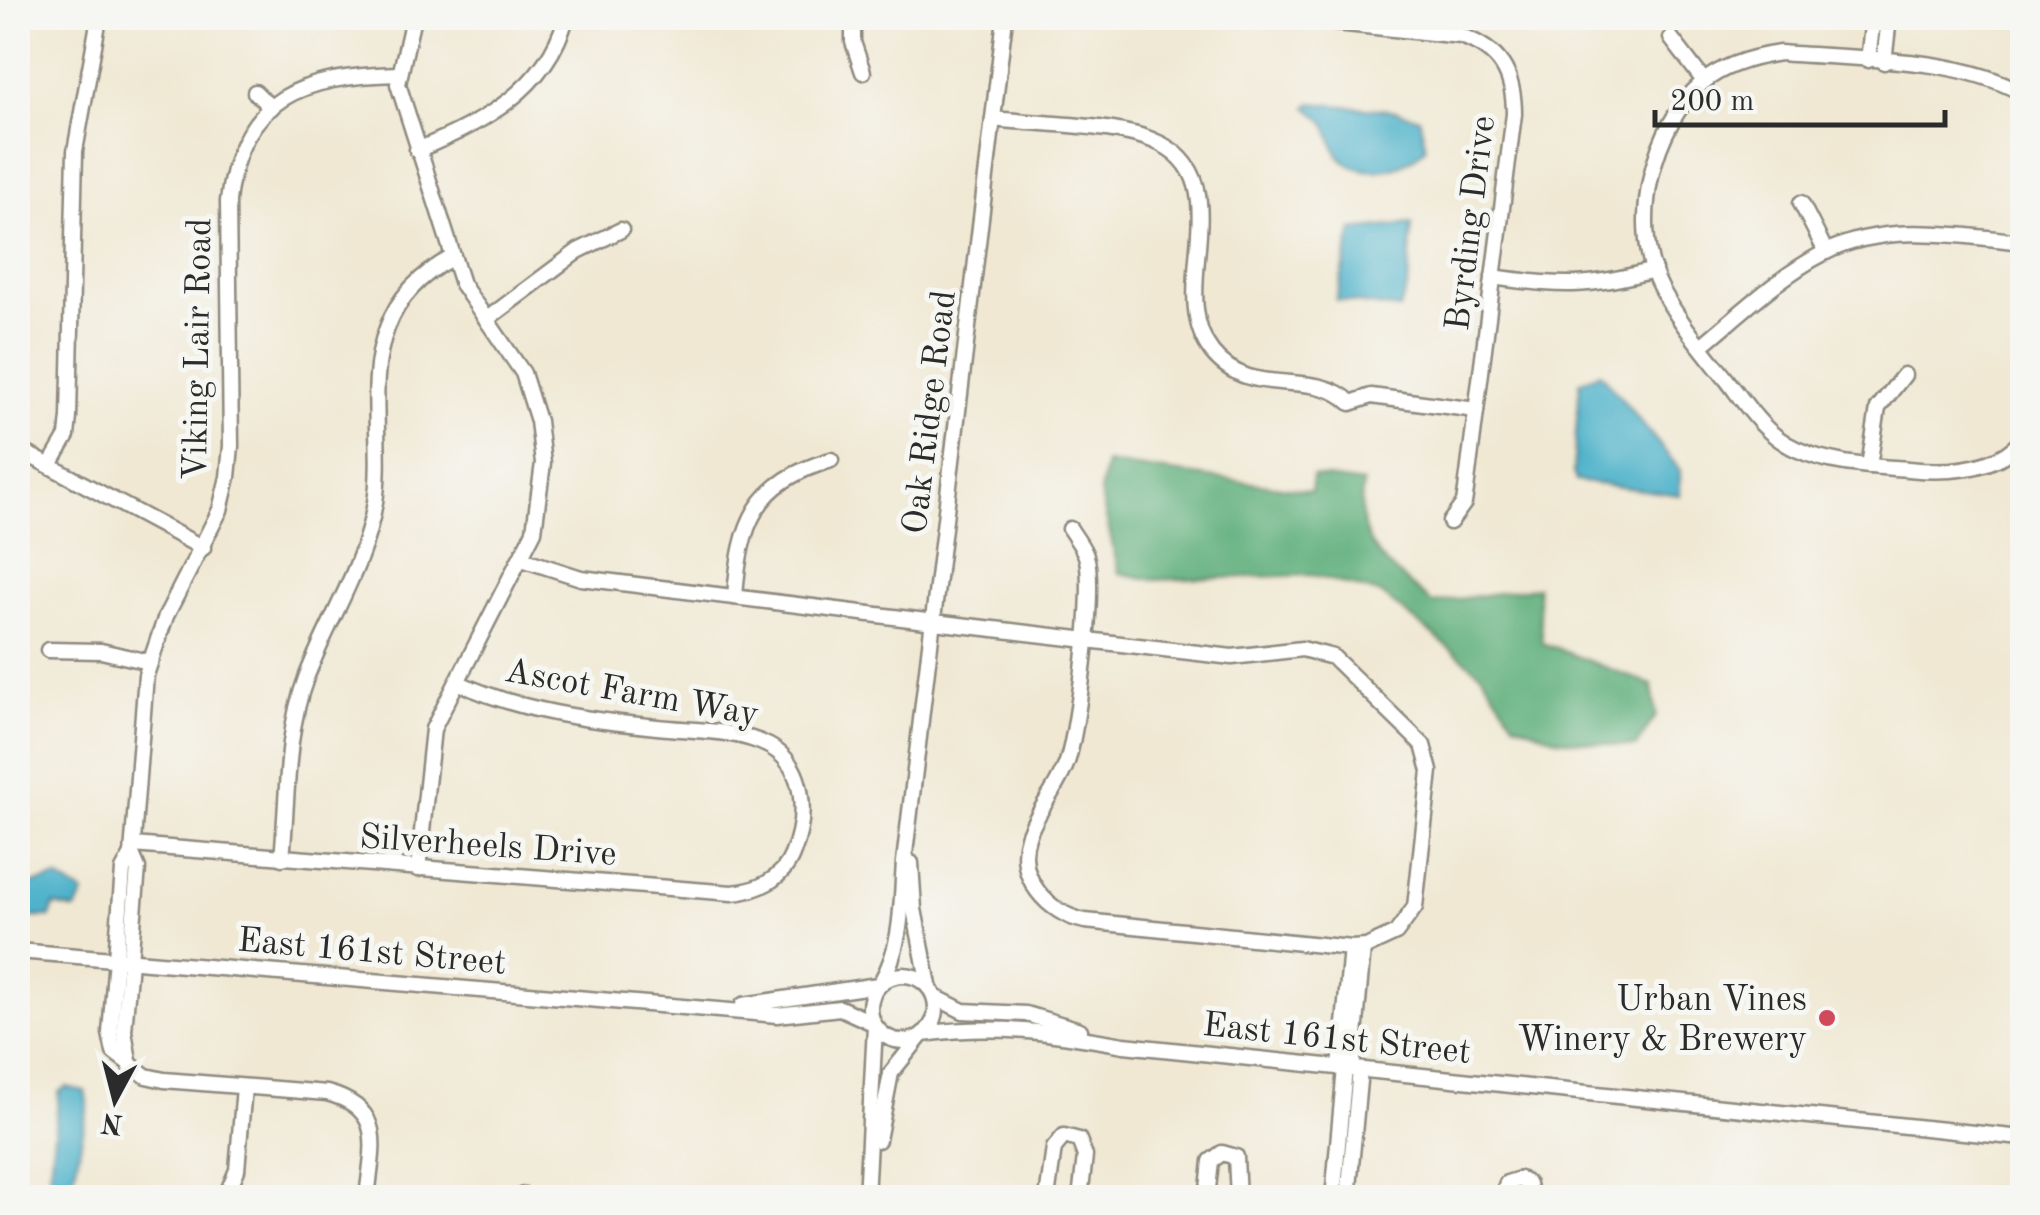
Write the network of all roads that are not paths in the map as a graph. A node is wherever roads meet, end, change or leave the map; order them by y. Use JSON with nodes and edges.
{"nodes":[{"id":1,"x":100,"y":18,"type":"edge"},
{"id":2,"x":413,"y":18,"type":"edge"},
{"id":3,"x":566,"y":18,"type":"edge"},
{"id":4,"x":852,"y":18,"type":"edge"},
{"id":5,"x":1005,"y":18,"type":"edge"},
{"id":6,"x":1289,"y":18,"type":"edge"},
{"id":7,"x":1873,"y":18,"type":"edge"},
{"id":8,"x":1889,"y":18,"type":"edge"},
{"id":9,"x":1370,"y":22,"type":"edge"},
{"id":10,"x":1671,"y":38,"type":"dead end"},
{"id":11,"x":1868,"y":60,"type":"junction"},
{"id":12,"x":1884,"y":62,"type":"junction"},
{"id":13,"x":862,"y":72,"type":"dead end"},
{"id":14,"x":399,"y":74,"type":"junction"},
{"id":15,"x":1704,"y":81,"type":"junction"},
{"id":16,"x":255,"y":92,"type":"dead end"},
{"id":17,"x":2022,"y":93,"type":"edge"},
{"id":18,"x":271,"y":108,"type":"junction"},
{"id":19,"x":993,"y":119,"type":"junction"},
{"id":20,"x":418,"y":150,"type":"junction"},
{"id":21,"x":1802,"y":203,"type":"dead end"},
{"id":22,"x":621,"y":230,"type":"dead end"},
{"id":23,"x":2022,"y":242,"type":"edge"},
{"id":24,"x":1826,"y":252,"type":"junction"},
{"id":25,"x":453,"y":257,"type":"junction"},
{"id":26,"x":1654,"y":270,"type":"junction"},
{"id":27,"x":1492,"y":276,"type":"junction"},
{"id":28,"x":488,"y":318,"type":"junction"},
{"id":29,"x":1701,"y":346,"type":"junction"},
{"id":30,"x":1904,"y":375,"type":"dead end"},
{"id":31,"x":1476,"y":410,"type":"junction"},
{"id":32,"x":2021,"y":447,"type":"edge"},
{"id":33,"x":18,"y":449,"type":"edge"},
{"id":34,"x":831,"y":460,"type":"dead end"},
{"id":35,"x":50,"y":465,"type":"junction"},
{"id":36,"x":1869,"y":466,"type":"junction"},
{"id":37,"x":1450,"y":522,"type":"dead end"},
{"id":38,"x":1070,"y":529,"type":"dead end"},
{"id":39,"x":203,"y":548,"type":"junction"},
{"id":40,"x":522,"y":559,"type":"junction"},
{"id":41,"x":735,"y":598,"type":"junction"},
{"id":42,"x":934,"y":622,"type":"junction"},
{"id":43,"x":1084,"y":638,"type":"junction"},
{"id":44,"x":48,"y":650,"type":"dead end"},
{"id":45,"x":149,"y":662,"type":"junction"},
{"id":46,"x":457,"y":682,"type":"junction"},
{"id":47,"x":912,"y":813,"type":"junction"},
{"id":48,"x":800,"y":824,"type":"joint"},
{"id":49,"x":132,"y":850,"type":"junction"},
{"id":50,"x":282,"y":858,"type":"junction"},
{"id":51,"x":418,"y":869,"type":"junction"},
{"id":52,"x":1357,"y":948,"type":"junction"},
{"id":53,"x":18,"y":951,"type":"edge"},
{"id":54,"x":123,"y":960,"type":"junction"},
{"id":55,"x":880,"y":984,"type":"junction"},
{"id":56,"x":932,"y":992,"type":"junction"},
{"id":57,"x":722,"y":1008,"type":"junction"},
{"id":58,"x":874,"y":1024,"type":"junction"},
{"id":59,"x":922,"y":1035,"type":"junction"},
{"id":60,"x":1124,"y":1045,"type":"junction"},
{"id":61,"x":1349,"y":1069,"type":"junction"},
{"id":62,"x":244,"y":1087,"type":"junction"},
{"id":63,"x":2022,"y":1138,"type":"edge"},
{"id":64,"x":871,"y":1159,"type":"junction"},
{"id":65,"x":225,"y":1198,"type":"edge"},
{"id":66,"x":366,"y":1198,"type":"edge"},
{"id":67,"x":866,"y":1198,"type":"edge"},
{"id":68,"x":1048,"y":1198,"type":"edge"},
{"id":69,"x":1080,"y":1198,"type":"edge"},
{"id":70,"x":1207,"y":1198,"type":"edge"},
{"id":71,"x":1238,"y":1198,"type":"edge"},
{"id":72,"x":1333,"y":1198,"type":"edge"},
{"id":73,"x":1348,"y":1198,"type":"edge"},
{"id":74,"x":1501,"y":1198,"type":"edge"},
{"id":75,"x":1531,"y":1198,"type":"edge"},
{"id":76,"x":1666,"y":1198,"type":"edge"},
{"id":77,"x":1679,"y":1198,"type":"edge"}],
"edges":[{"from":1,"to":35,"type":"street"},
{"from":2,"to":14,"type":"street"},
{"from":3,"to":20,"type":"street"},
{"from":4,"to":13,"type":"street"},
{"from":5,"to":19,"type":"street","name":"Oak Ridge Road"},
{"from":6,"to":9,"type":"street","name":"Byrding Drive"},
{"from":7,"to":11,"type":"street"},
{"from":8,"to":12,"type":"street"},
{"from":9,"to":27,"type":"street","name":"Byrding Drive"},
{"from":10,"to":15,"type":"street"},
{"from":11,"to":12,"type":"street"},
{"from":11,"to":15,"type":"street"},
{"from":12,"to":17,"type":"street"},
{"from":14,"to":18,"type":"street","name":"Viking Lair Road"},
{"from":14,"to":20,"type":"street"},
{"from":15,"to":26,"type":"street"},
{"from":16,"to":18,"type":"street"},
{"from":18,"to":39,"type":"street","name":"Viking Lair Road"},
{"from":19,"to":31,"type":"street"},
{"from":19,"to":42,"type":"street","name":"Oak Ridge Road"},
{"from":20,"to":25,"type":"street"},
{"from":21,"to":24,"type":"street"},
{"from":22,"to":28,"type":"street"},
{"from":23,"to":24,"type":"street"},
{"from":24,"to":29,"type":"street"},
{"from":25,"to":28,"type":"street"},
{"from":25,"to":50,"type":"street"},
{"from":26,"to":27,"type":"street"},
{"from":26,"to":29,"type":"street"},
{"from":27,"to":31,"type":"street","name":"Byrding Drive"},
{"from":28,"to":40,"type":"street"},
{"from":29,"to":36,"type":"street"},
{"from":30,"to":36,"type":"street"},
{"from":31,"to":37,"type":"street","name":"Byrding Drive"},
{"from":32,"to":36,"type":"street"},
{"from":33,"to":35,"type":"street"},
{"from":34,"to":41,"type":"street"},
{"from":35,"to":39,"type":"street"},
{"from":38,"to":43,"type":"street"},
{"from":39,"to":45,"type":"street","name":"Viking Lair Road"},
{"from":40,"to":41,"type":"street"},
{"from":40,"to":46,"type":"street"},
{"from":41,"to":42,"type":"street"},
{"from":42,"to":43,"type":"street"},
{"from":42,"to":47,"type":"street","name":"Oak Ridge Road"},
{"from":43,"to":52,"type":"street"},
{"from":43,"to":52,"type":"street"},
{"from":44,"to":45,"type":"street"},
{"from":45,"to":49,"type":"street","name":"Viking Lair Road"},
{"from":46,"to":48,"type":"street","name":"Ascot Farm Way"},
{"from":46,"to":51,"type":"street"},
{"from":47,"to":55,"type":"street","name":"Oak Ridge Road"},
{"from":47,"to":56,"type":"street","name":"Oak Ridge Road"},
{"from":48,"to":51,"type":"street","name":"Silverheels Drive"},
{"from":49,"to":50,"type":"street","name":"Silverheels Drive"},
{"from":49,"to":54,"type":"street","name":"Viking Lair Road"},
{"from":50,"to":51,"type":"street","name":"Silverheels Drive"},
{"from":52,"to":61,"type":"street"},
{"from":53,"to":54,"type":"street","name":"East 161st Street"},
{"from":54,"to":57,"type":"street","name":"East 161st Street"},
{"from":54,"to":62,"type":"street","name":"Viking Lair Road"},
{"from":55,"to":56,"type":"street"},
{"from":55,"to":57,"type":"street","name":"East 161st Street"},
{"from":55,"to":58,"type":"street"},
{"from":56,"to":59,"type":"street"},
{"from":56,"to":60,"type":"street","name":"East 161st Street"},
{"from":57,"to":58,"type":"street","name":"East 161st Street"},
{"from":58,"to":59,"type":"street"},
{"from":58,"to":64,"type":"street"},
{"from":59,"to":60,"type":"street","name":"East 161st Street"},
{"from":59,"to":64,"type":"street"},
{"from":60,"to":61,"type":"street","name":"East 161st Street"},
{"from":61,"to":63,"type":"street","name":"East 161st Street"},
{"from":61,"to":72,"type":"street"},
{"from":61,"to":73,"type":"street"},
{"from":62,"to":65,"type":"street"},
{"from":62,"to":66,"type":"street"},
{"from":64,"to":67,"type":"street"},
{"from":68,"to":69,"type":"street"},
{"from":70,"to":71,"type":"street"},
{"from":74,"to":75,"type":"street"},
{"from":76,"to":77,"type":"street"}]}
